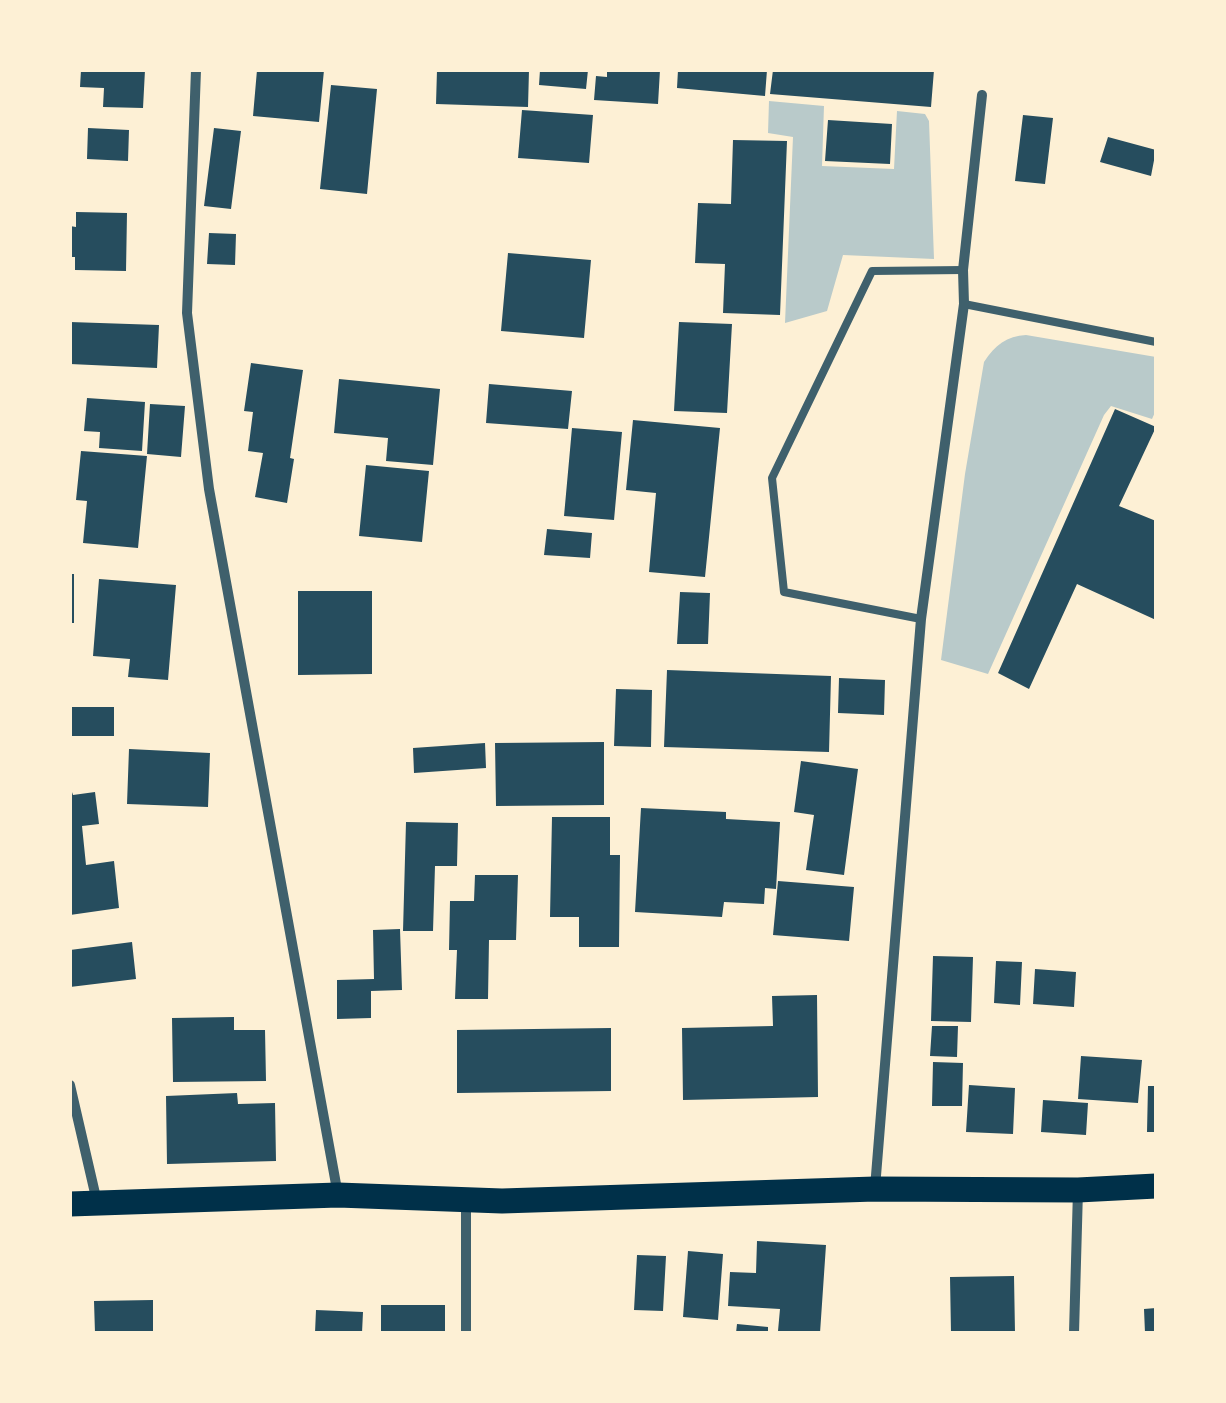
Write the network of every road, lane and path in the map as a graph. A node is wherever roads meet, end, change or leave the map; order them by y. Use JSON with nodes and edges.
{"nodes":[{"id":1,"x":196,"y":70,"type":"edge"},
{"id":2,"x":982,"y":95,"type":"dead end"},
{"id":3,"x":963,"y":270,"type":"junction"},
{"id":4,"x":964,"y":304,"type":"junction"},
{"id":5,"x":1156,"y":342,"type":"edge"},
{"id":6,"x":921,"y":619,"type":"junction"},
{"id":7,"x":70,"y":1085,"type":"edge"},
{"id":8,"x":1156,"y":1186,"type":"edge"},
{"id":9,"x":875,"y":1190,"type":"junction"},
{"id":10,"x":1078,"y":1190,"type":"junction"},
{"id":11,"x":338,"y":1195,"type":"junction"},
{"id":12,"x":466,"y":1200,"type":"junction"},
{"id":13,"x":98,"y":1202,"type":"junction"},
{"id":14,"x":70,"y":1204,"type":"edge"},
{"id":15,"x":466,"y":1333,"type":"edge"},
{"id":16,"x":1074,"y":1333,"type":"edge"}],
"edges":[{"from":1,"to":11,"type":"street"},
{"from":2,"to":3,"type":"street"},
{"from":3,"to":4,"type":"street"},
{"from":3,"to":6,"type":"lane"},
{"from":4,"to":5,"type":"lane"},
{"from":4,"to":6,"type":"street"},
{"from":6,"to":9,"type":"street"},
{"from":7,"to":13,"type":"street"},
{"from":8,"to":10,"type":"main road"},
{"from":9,"to":10,"type":"main road"},
{"from":9,"to":12,"type":"main road"},
{"from":10,"to":16,"type":"street"},
{"from":11,"to":12,"type":"main road"},
{"from":11,"to":13,"type":"main road"},
{"from":12,"to":15,"type":"street"},
{"from":13,"to":14,"type":"main road"}]}
